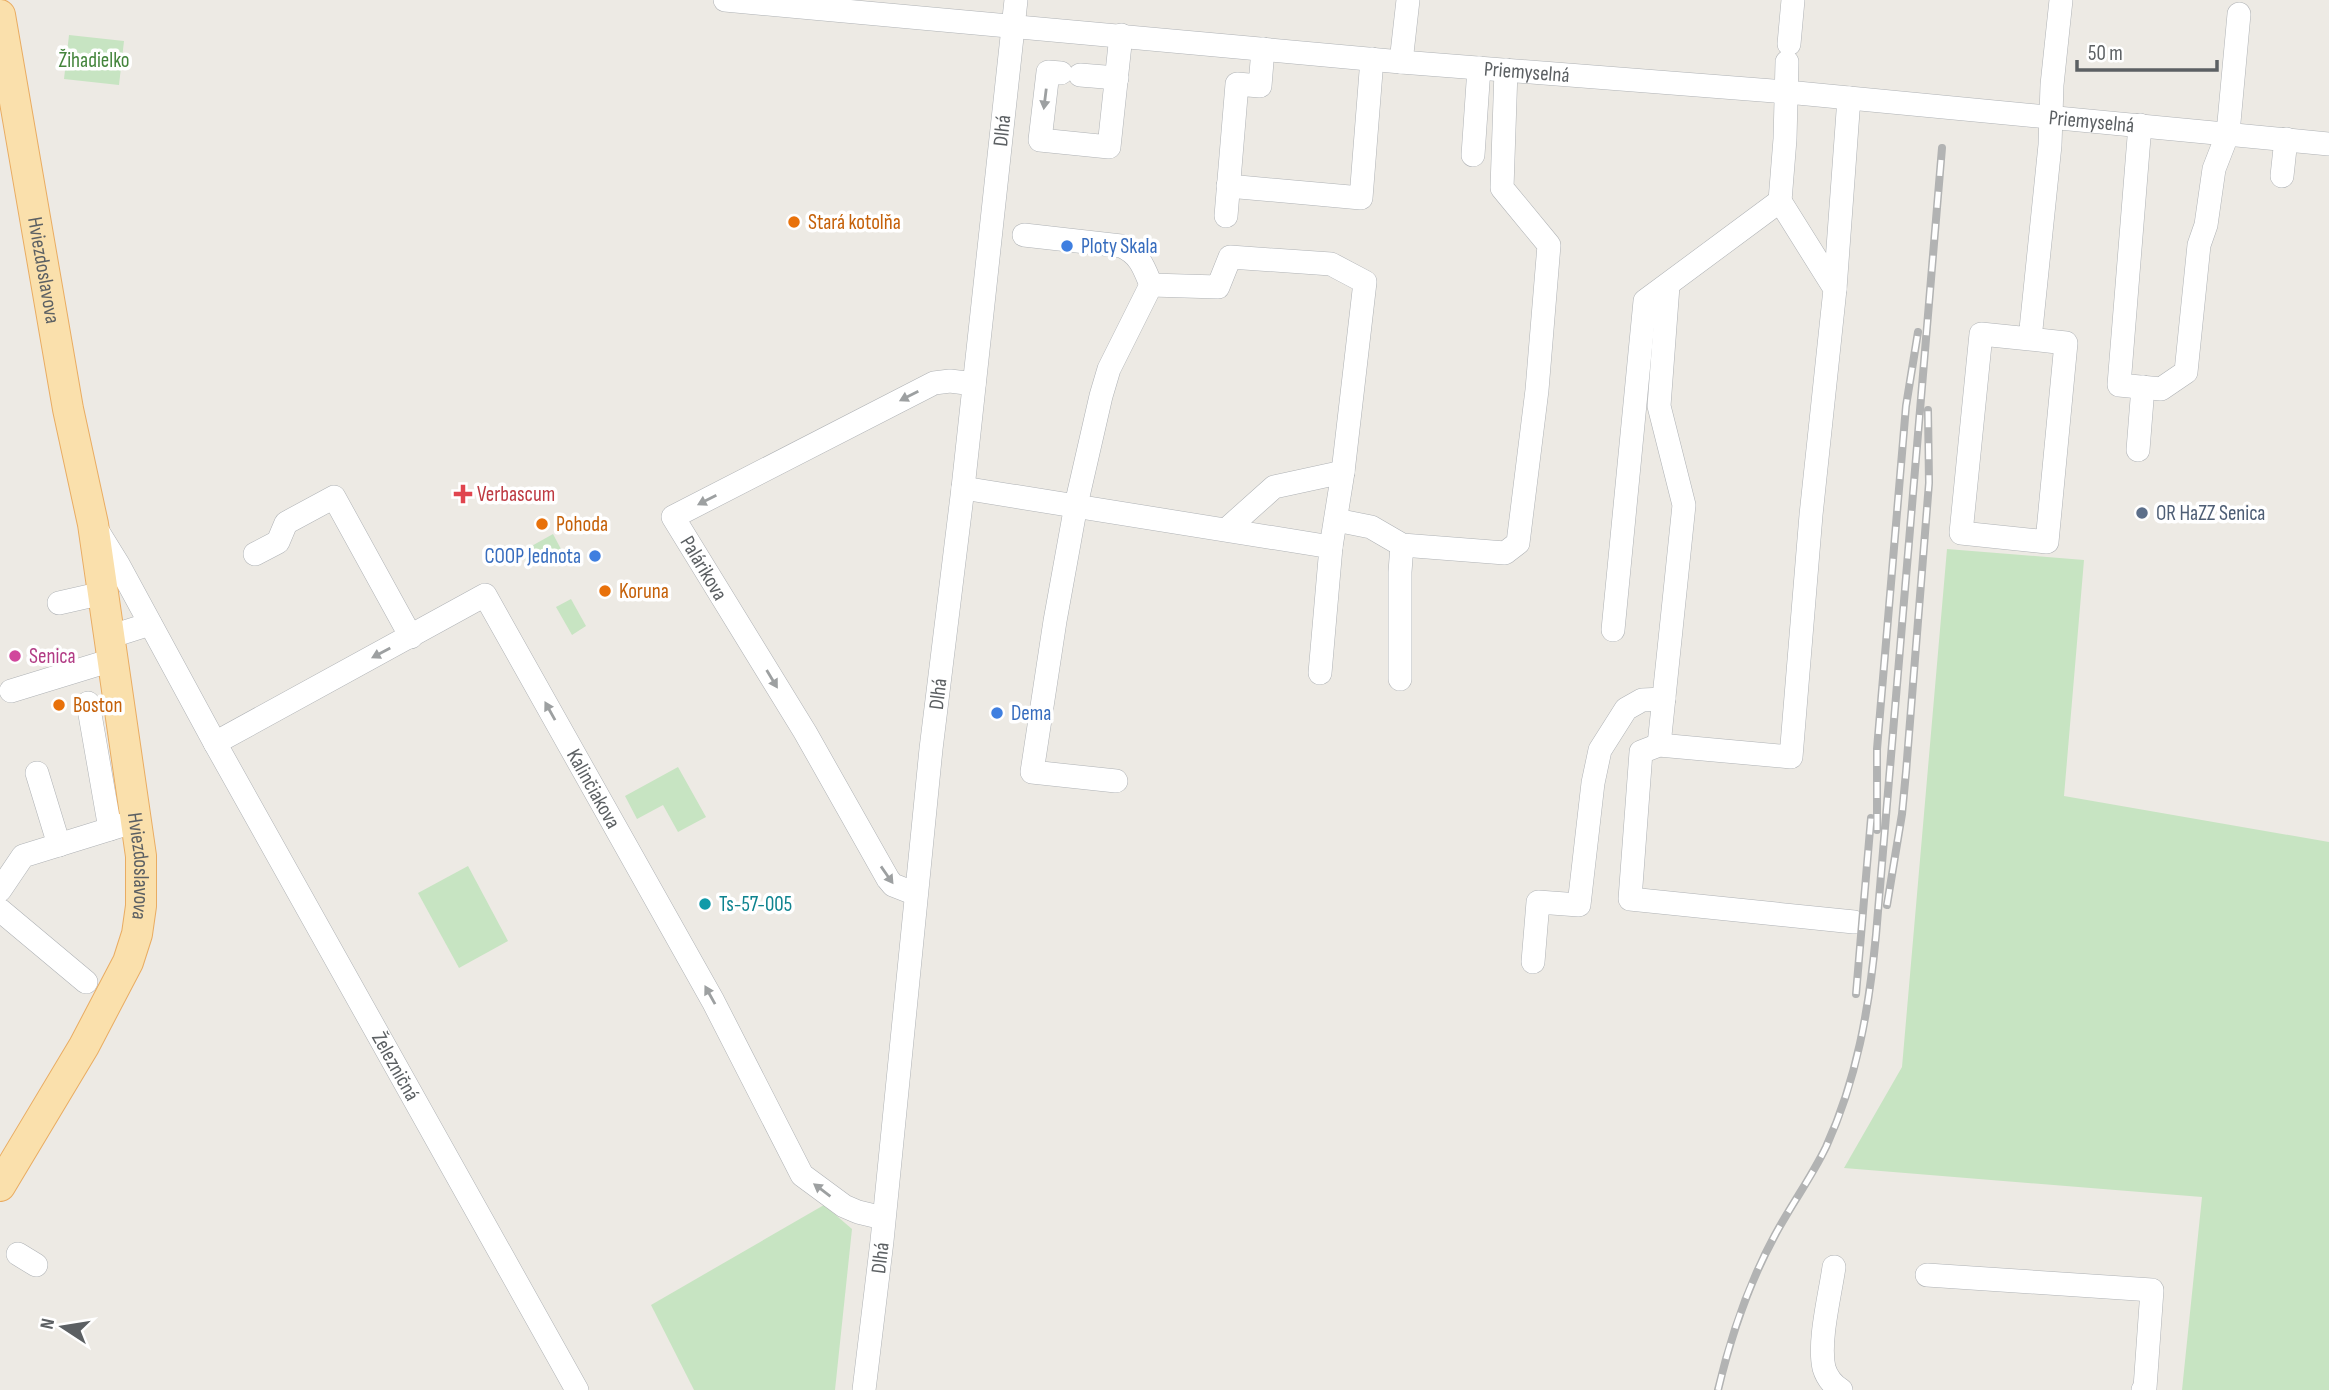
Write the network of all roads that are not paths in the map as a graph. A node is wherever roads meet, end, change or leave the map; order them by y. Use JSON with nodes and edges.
{"nodes":[{"id":1,"x":725,"y":0,"type":"edge"},
{"id":2,"x":1016,"y":0,"type":"edge"},
{"id":3,"x":1408,"y":0,"type":"edge"},
{"id":4,"x":1793,"y":0,"type":"edge"},
{"id":5,"x":2061,"y":0,"type":"edge"},
{"id":6,"x":2239,"y":14,"type":"dead end"},
{"id":7,"x":0,"y":15,"type":"edge"},
{"id":8,"x":1013,"y":25,"type":"junction"},
{"id":9,"x":1122,"y":35,"type":"junction"},
{"id":10,"x":1264,"y":49,"type":"junction"},
{"id":11,"x":1372,"y":59,"type":"junction"},
{"id":12,"x":1401,"y":62,"type":"junction"},
{"id":13,"x":1479,"y":68,"type":"junction"},
{"id":14,"x":1506,"y":70,"type":"junction"},
{"id":15,"x":1117,"y":78,"type":"junction"},
{"id":16,"x":1787,"y":92,"type":"junction"},
{"id":17,"x":1849,"y":98,"type":"junction"},
{"id":18,"x":2051,"y":117,"type":"junction"},
{"id":19,"x":2140,"y":125,"type":"junction"},
{"id":20,"x":2228,"y":133,"type":"junction"},
{"id":21,"x":2286,"y":139,"type":"junction"},
{"id":22,"x":2329,"y":144,"type":"edge"},
{"id":23,"x":1474,"y":155,"type":"dead end"},
{"id":24,"x":2282,"y":176,"type":"dead end"},
{"id":25,"x":1228,"y":186,"type":"junction"},
{"id":26,"x":1780,"y":201,"type":"junction"},
{"id":27,"x":1226,"y":216,"type":"dead end"},
{"id":28,"x":1024,"y":235,"type":"dead end"},
{"id":29,"x":1151,"y":285,"type":"junction"},
{"id":30,"x":1668,"y":286,"type":"junction"},
{"id":31,"x":1835,"y":289,"type":"junction"},
{"id":32,"x":2030,"y":339,"type":"junction"},
{"id":33,"x":974,"y":384,"type":"junction"},
{"id":34,"x":2143,"y":387,"type":"junction"},
{"id":35,"x":2138,"y":450,"type":"dead end"},
{"id":36,"x":1343,"y":472,"type":"junction"},
{"id":37,"x":963,"y":488,"type":"junction"},
{"id":38,"x":1076,"y":505,"type":"junction"},
{"id":39,"x":1336,"y":520,"type":"junction"},
{"id":40,"x":93,"y":524,"type":"junction"},
{"id":41,"x":1227,"y":529,"type":"junction"},
{"id":42,"x":1402,"y":545,"type":"junction"},
{"id":43,"x":1331,"y":547,"type":"junction"},
{"id":44,"x":255,"y":554,"type":"dead end"},
{"id":45,"x":103,"y":593,"type":"junction"},
{"id":46,"x":59,"y":603,"type":"dead end"},
{"id":47,"x":150,"y":624,"type":"junction"},
{"id":48,"x":1613,"y":630,"type":"dead end"},
{"id":49,"x":411,"y":637,"type":"junction"},
{"id":50,"x":111,"y":648,"type":"junction"},
{"id":51,"x":1320,"y":673,"type":"dead end"},
{"id":52,"x":1400,"y":678,"type":"dead end"},
{"id":53,"x":11,"y":691,"type":"dead end"},
{"id":54,"x":1664,"y":699,"type":"junction"},
{"id":55,"x":88,"y":703,"type":"dead end"},
{"id":56,"x":215,"y":743,"type":"junction"},
{"id":57,"x":1659,"y":745,"type":"junction"},
{"id":58,"x":37,"y":774,"type":"dead end"},
{"id":59,"x":1116,"y":781,"type":"dead end"},
{"id":60,"x":123,"y":825,"type":"junction"},
{"id":61,"x":59,"y":845,"type":"junction"},
{"id":62,"x":0,"y":890,"type":"edge"},
{"id":63,"x":916,"y":894,"type":"junction"},
{"id":64,"x":0,"y":909,"type":"edge"},
{"id":65,"x":1854,"y":922,"type":"dead end"},
{"id":66,"x":1533,"y":962,"type":"dead end"},
{"id":67,"x":86,"y":982,"type":"dead end"},
{"id":68,"x":0,"y":1186,"type":"edge"},
{"id":69,"x":883,"y":1218,"type":"junction"},
{"id":70,"x":1833,"y":1267,"type":"dead end"},
{"id":71,"x":1927,"y":1275,"type":"dead end"},
{"id":72,"x":577,"y":1390,"type":"edge"},
{"id":73,"x":864,"y":1390,"type":"edge"},
{"id":74,"x":1841,"y":1390,"type":"edge"},
{"id":75,"x":2143,"y":1390,"type":"edge"}],
"edges":[{"from":1,"to":8,"type":"street","name":"Priemyselná"},
{"from":2,"to":8,"type":"street","name":"Dlhá"},
{"from":3,"to":12,"type":"street"},
{"from":4,"to":16,"type":"street"},
{"from":5,"to":18,"type":"street"},
{"from":6,"to":20,"type":"street"},
{"from":7,"to":40,"type":"main road","name":"Hviezdoslavova"},
{"from":8,"to":9,"type":"street","name":"Priemyselná"},
{"from":8,"to":33,"type":"street","name":"Dlhá"},
{"from":9,"to":10,"type":"street","name":"Priemyselná"},
{"from":9,"to":15,"type":"street"},
{"from":10,"to":11,"type":"street","name":"Priemyselná"},
{"from":10,"to":25,"type":"street"},
{"from":11,"to":12,"type":"street","name":"Priemyselná"},
{"from":11,"to":25,"type":"street"},
{"from":12,"to":13,"type":"street","name":"Priemyselná"},
{"from":13,"to":14,"type":"street","name":"Priemyselná"},
{"from":13,"to":23,"type":"street"},
{"from":14,"to":16,"type":"street","name":"Priemyselná"},
{"from":14,"to":42,"type":"street"},
{"from":15,"to":15,"type":"street","one_way":true},
{"from":16,"to":17,"type":"street","name":"Priemyselná"},
{"from":16,"to":26,"type":"street"},
{"from":17,"to":18,"type":"street","name":"Priemyselná"},
{"from":17,"to":31,"type":"street"},
{"from":18,"to":19,"type":"street","name":"Priemyselná"},
{"from":18,"to":32,"type":"street"},
{"from":19,"to":20,"type":"street","name":"Priemyselná"},
{"from":19,"to":34,"type":"street"},
{"from":20,"to":21,"type":"street","name":"Priemyselná"},
{"from":20,"to":34,"type":"street"},
{"from":21,"to":22,"type":"street","name":"Priemyselná"},
{"from":21,"to":24,"type":"street"},
{"from":25,"to":27,"type":"street"},
{"from":26,"to":30,"type":"street"},
{"from":26,"to":31,"type":"street"},
{"from":28,"to":29,"type":"street"},
{"from":29,"to":36,"type":"street"},
{"from":29,"to":38,"type":"street"},
{"from":30,"to":48,"type":"street"},
{"from":30,"to":54,"type":"street"},
{"from":31,"to":57,"type":"street"},
{"from":32,"to":32,"type":"street"},
{"from":33,"to":37,"type":"street","name":"Dlhá"},
{"from":33,"to":63,"type":"street","name":"Palárikova","one_way":true},
{"from":34,"to":35,"type":"street"},
{"from":36,"to":39,"type":"street"},
{"from":36,"to":41,"type":"street"},
{"from":37,"to":38,"type":"street"},
{"from":37,"to":63,"type":"street","name":"Dlhá"},
{"from":38,"to":41,"type":"street"},
{"from":38,"to":59,"type":"street"},
{"from":39,"to":42,"type":"street"},
{"from":39,"to":43,"type":"street"},
{"from":40,"to":45,"type":"main road","name":"Hviezdoslavova"},
{"from":40,"to":47,"type":"street","name":"Hviezdoslavova"},
{"from":41,"to":43,"type":"street"},
{"from":42,"to":52,"type":"street"},
{"from":43,"to":51,"type":"street"},
{"from":44,"to":49,"type":"street"},
{"from":45,"to":46,"type":"street"},
{"from":45,"to":50,"type":"main road","name":"Hviezdoslavova"},
{"from":47,"to":50,"type":"street"},
{"from":47,"to":56,"type":"street","name":"Hviezdoslavova"},
{"from":49,"to":56,"type":"street","name":"Kalinčiakova","one_way":true},
{"from":69,"to":49,"type":"street","name":"Kalinčiakova","one_way":true},
{"from":50,"to":53,"type":"street"},
{"from":50,"to":60,"type":"main road","name":"Hviezdoslavova"},
{"from":54,"to":57,"type":"street"},
{"from":54,"to":66,"type":"street"},
{"from":55,"to":60,"type":"street"},
{"from":56,"to":72,"type":"street","name":"Železničná"},
{"from":57,"to":65,"type":"street"},
{"from":58,"to":61,"type":"street"},
{"from":60,"to":61,"type":"street"},
{"from":60,"to":68,"type":"main road","name":"Hviezdoslavova"},
{"from":61,"to":62,"type":"street"},
{"from":63,"to":69,"type":"street","name":"Dlhá"},
{"from":64,"to":67,"type":"street"},
{"from":69,"to":73,"type":"street","name":"Dlhá"},
{"from":70,"to":74,"type":"street"},
{"from":71,"to":75,"type":"street"}]}
